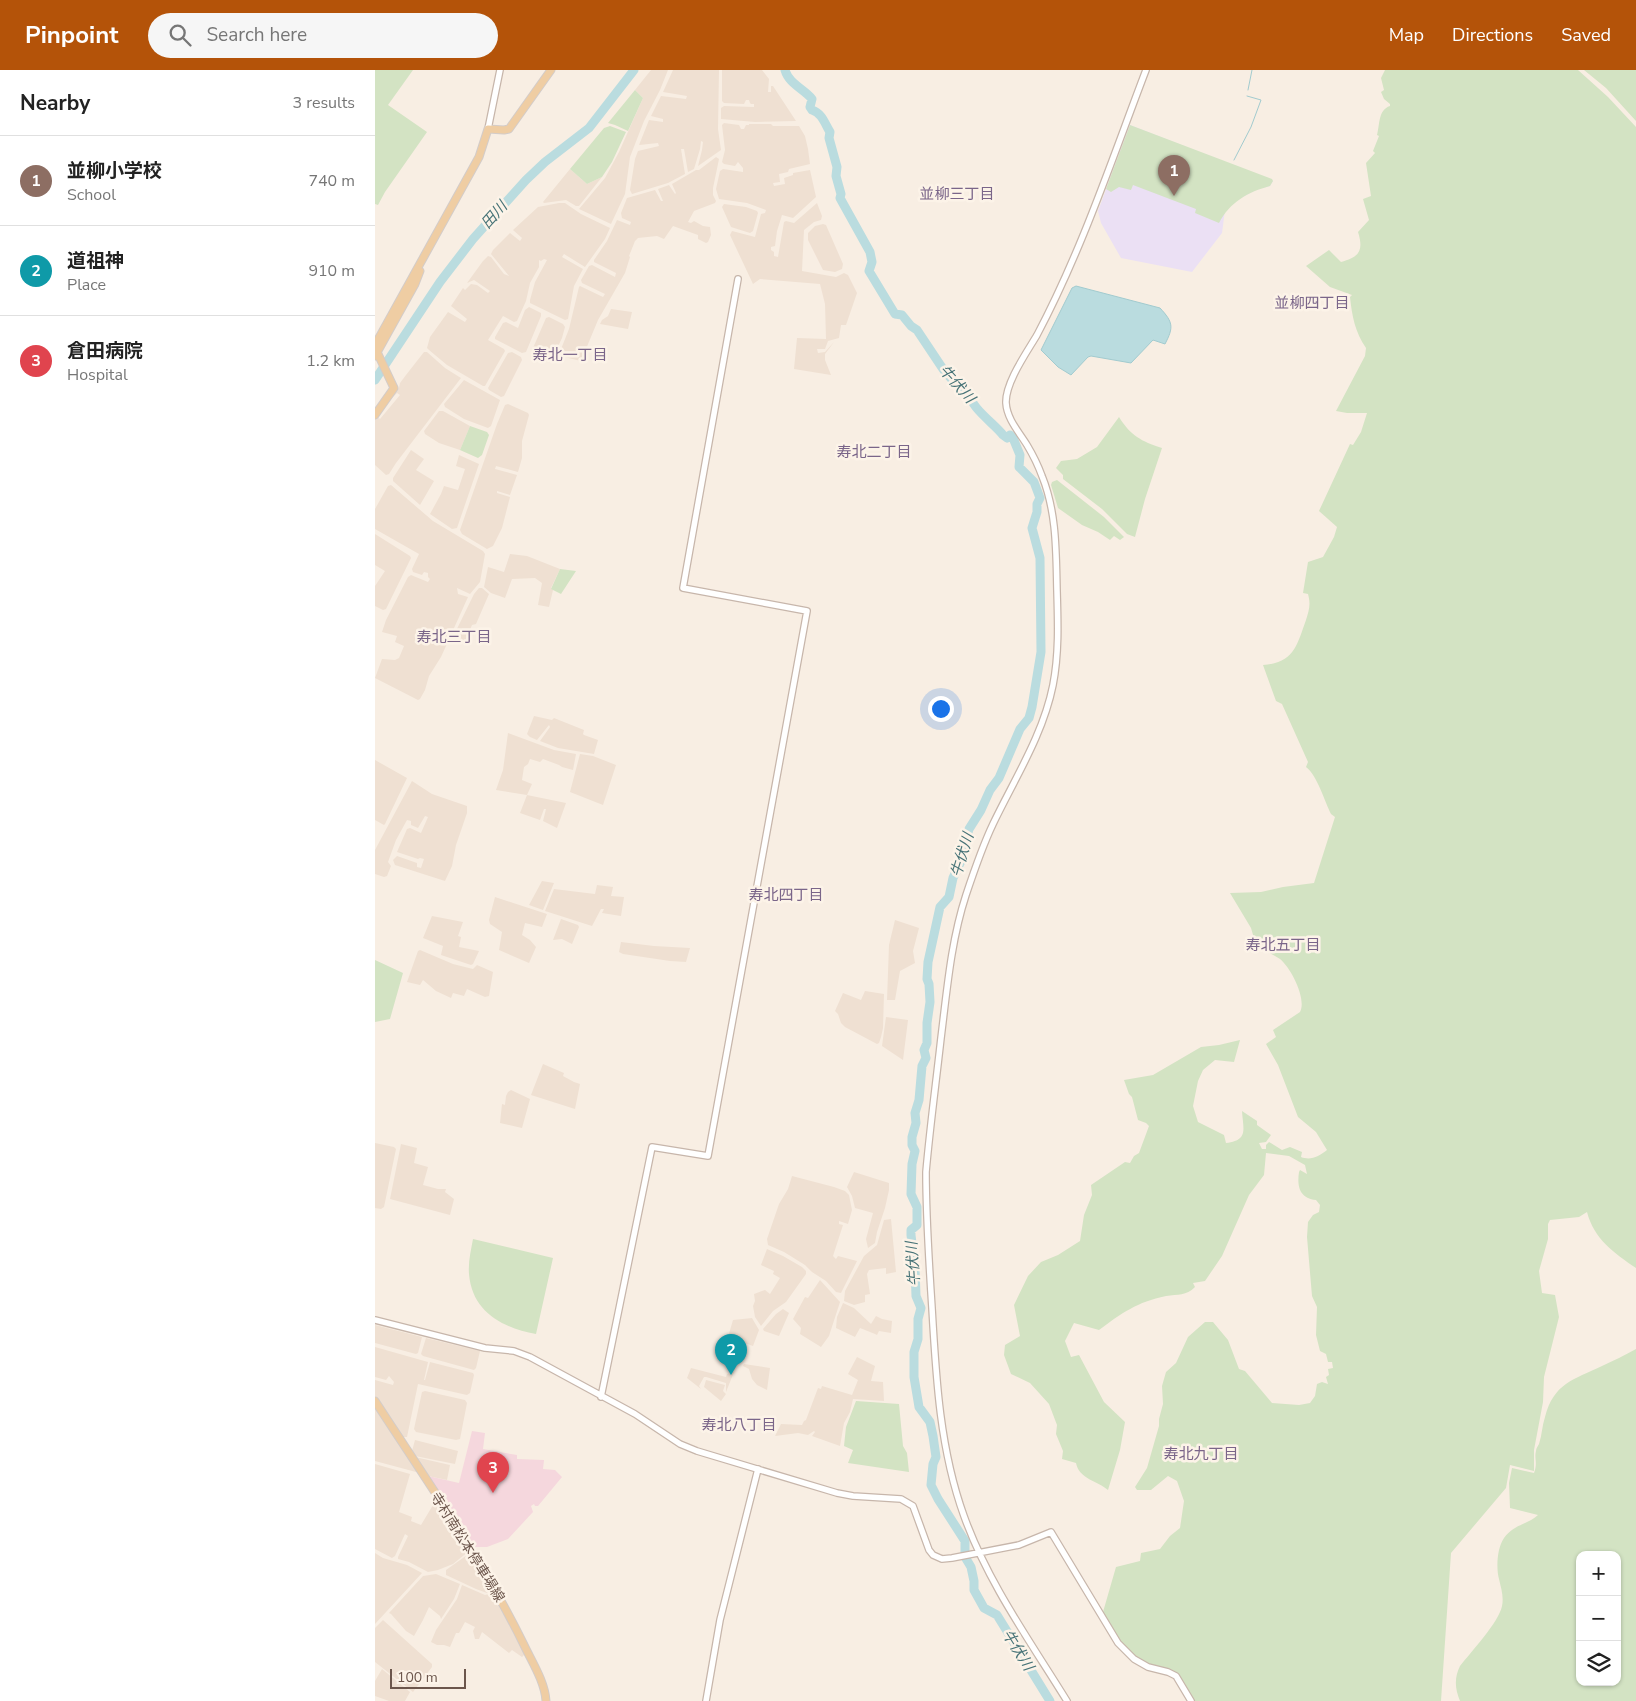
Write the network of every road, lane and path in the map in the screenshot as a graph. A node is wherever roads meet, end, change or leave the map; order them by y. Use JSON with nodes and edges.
{"nodes":[{"id":1,"x":500,"y":70,"type":"edge"},
{"id":2,"x":551,"y":70,"type":"edge"},
{"id":3,"x":1146,"y":70,"type":"edge"},
{"id":4,"x":488,"y":129,"type":"junction"},
{"id":5,"x":738,"y":279,"type":"dead end"},
{"id":6,"x":377,"y":353,"type":"edge"},
{"id":7,"x":375,"y":415,"type":"edge"},
{"id":8,"x":375,"y":1320,"type":"edge"},
{"id":9,"x":601,"y":1397,"type":"junction"},
{"id":10,"x":375,"y":1401,"type":"edge"},
{"id":11,"x":758,"y":1469,"type":"junction"},
{"id":12,"x":977,"y":1553,"type":"junction"},
{"id":13,"x":546,"y":1701,"type":"edge"},
{"id":14,"x":706,"y":1701,"type":"edge"},
{"id":15,"x":1067,"y":1701,"type":"edge"},
{"id":16,"x":1191,"y":1701,"type":"edge"}],
"edges":[{"from":1,"to":4,"type":"street"},
{"from":2,"to":4,"type":"main road"},
{"from":3,"to":12,"type":"street"},
{"from":4,"to":6,"type":"main road"},
{"from":5,"to":9,"type":"street"},
{"from":6,"to":7,"type":"main road"},
{"from":8,"to":9,"type":"street"},
{"from":9,"to":11,"type":"street"},
{"from":10,"to":13,"type":"main road","name":"寺村南松本停車場線"},
{"from":11,"to":12,"type":"street"},
{"from":11,"to":14,"type":"street"},
{"from":12,"to":15,"type":"street"},
{"from":12,"to":16,"type":"street"}]}
